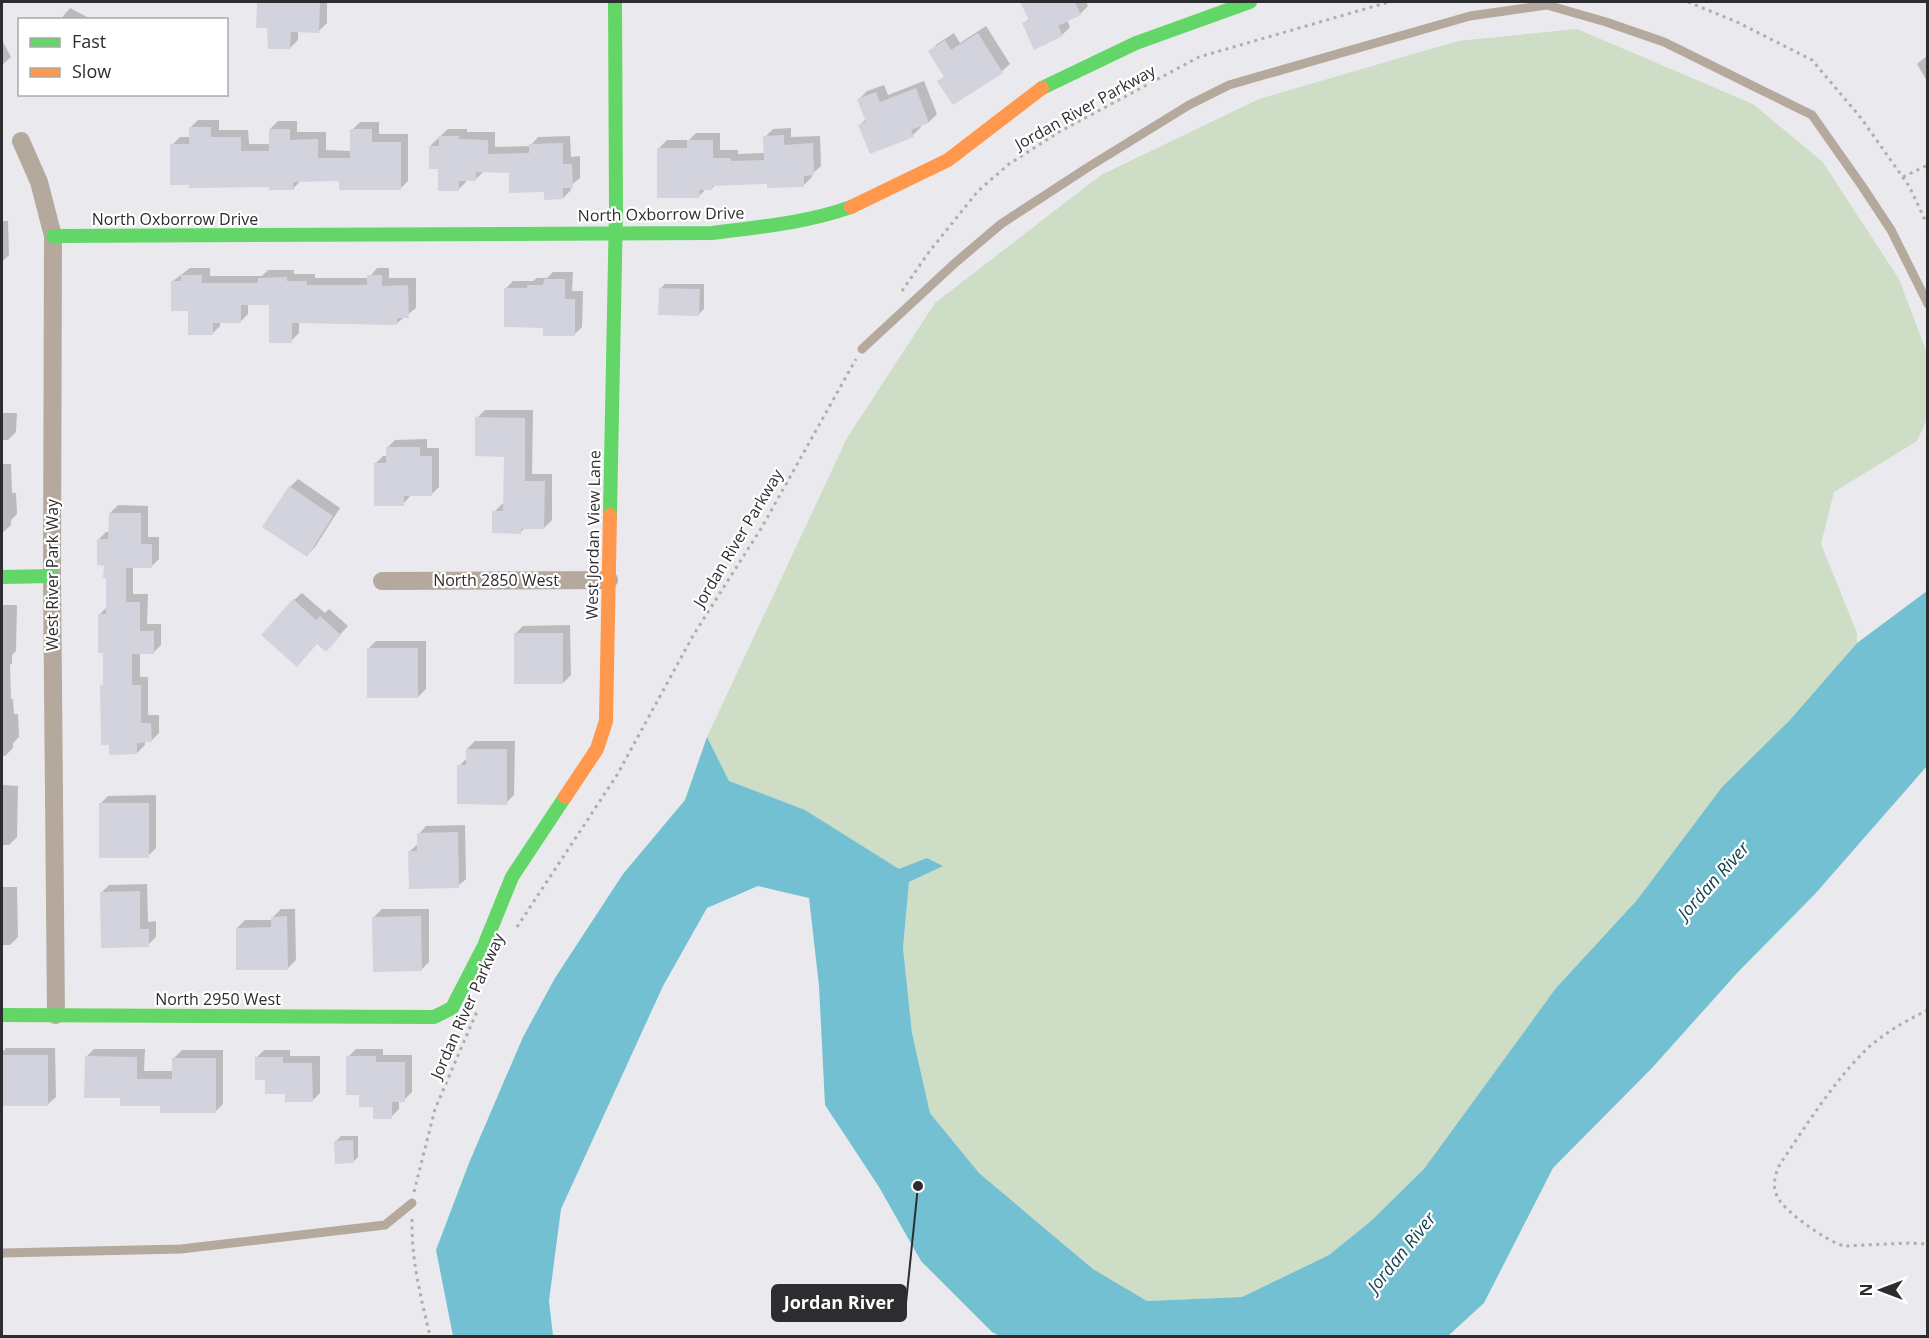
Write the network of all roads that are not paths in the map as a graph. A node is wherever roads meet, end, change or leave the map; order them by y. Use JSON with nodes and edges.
{"nodes":[{"id":1,"x":615,"y":2,"type":"edge"},
{"id":2,"x":1248,"y":2,"type":"edge"},
{"id":3,"x":21,"y":141,"type":"dead end"},
{"id":4,"x":616,"y":233,"type":"junction"},
{"id":5,"x":53,"y":236,"type":"junction"},
{"id":6,"x":1928,"y":304,"type":"edge"},
{"id":7,"x":862,"y":349,"type":"road end"},
{"id":8,"x":52,"y":576,"type":"junction"},
{"id":9,"x":2,"y":577,"type":"edge"},
{"id":10,"x":609,"y":580,"type":"junction"},
{"id":11,"x":382,"y":581,"type":"dead end"},
{"id":12,"x":2,"y":1014,"type":"edge"},
{"id":13,"x":56,"y":1015,"type":"junction"},
{"id":14,"x":434,"y":1017,"type":"joint"},
{"id":15,"x":412,"y":1203,"type":"road end"},
{"id":16,"x":2,"y":1253,"type":"edge"}],
"edges":[{"from":1,"to":4,"type":"street","name":"West Jordan View Lane"},
{"from":2,"to":4,"type":"street","name":"North Oxborrow Drive"},
{"from":3,"to":5,"type":"street","name":"West River Park Way"},
{"from":4,"to":5,"type":"street","name":"North Oxborrow Drive"},
{"from":4,"to":10,"type":"street","name":"West Jordan View Lane"},
{"from":5,"to":8,"type":"street","name":"West River Park Way"},
{"from":6,"to":7,"type":"lane"},
{"from":8,"to":9,"type":"street"},
{"from":8,"to":13,"type":"street","name":"West River Park Way"},
{"from":10,"to":11,"type":"street","name":"North 2850 West"},
{"from":10,"to":14,"type":"street","name":"West Jordan View Lane"},
{"from":12,"to":13,"type":"street","name":"North 2950 West"},
{"from":13,"to":14,"type":"street","name":"North 2950 West"},
{"from":15,"to":16,"type":"lane"}]}
